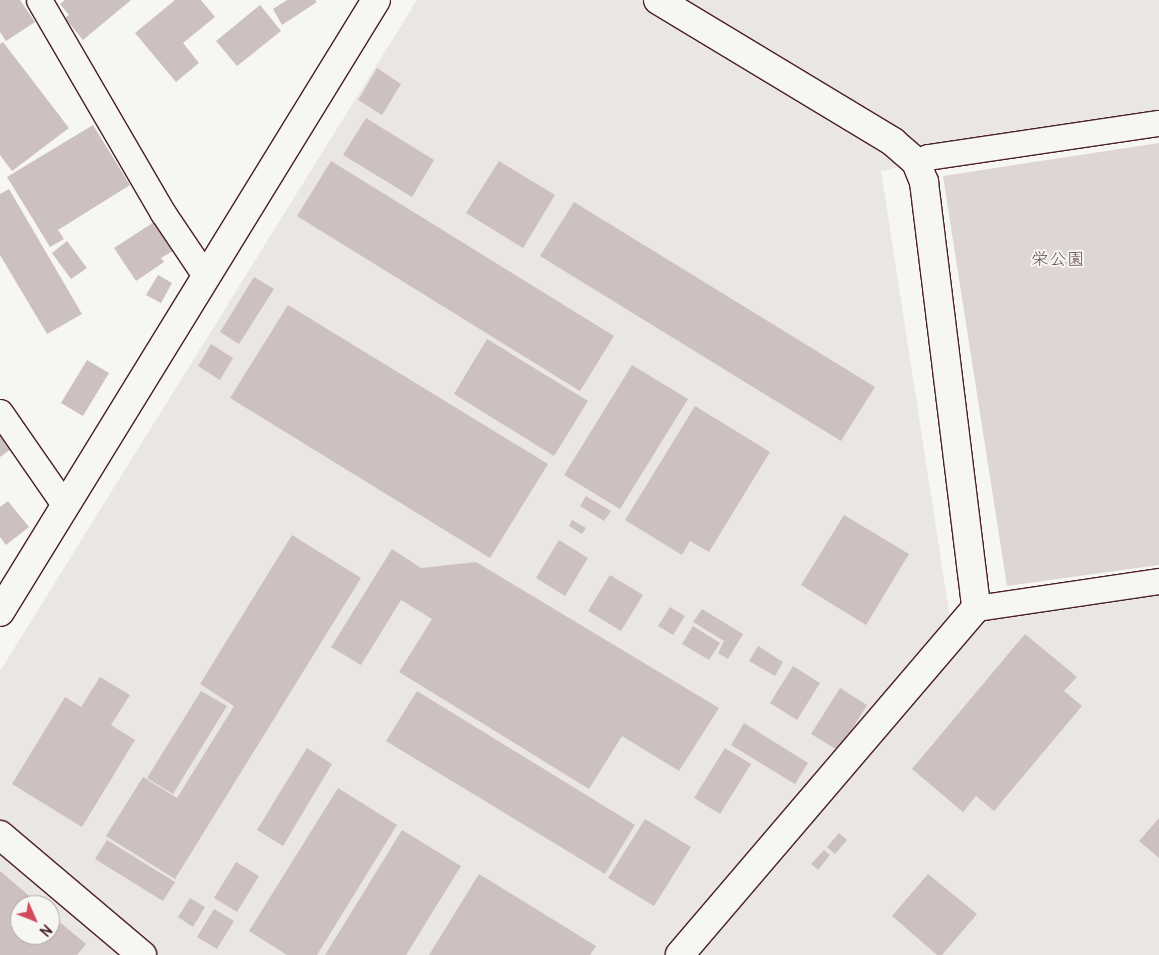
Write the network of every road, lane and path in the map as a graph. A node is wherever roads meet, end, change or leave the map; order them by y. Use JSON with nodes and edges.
{"nodes":[{"id":1,"x":39,"y":0,"type":"edge"},
{"id":2,"x":376,"y":0,"type":"edge"},
{"id":3,"x":658,"y":0,"type":"edge"},
{"id":4,"x":1159,"y":123,"type":"edge"},
{"id":5,"x":916,"y":162,"type":"junction"},
{"id":6,"x":206,"y":277,"type":"junction"},
{"id":7,"x":0,"y":412,"type":"edge"},
{"id":8,"x":65,"y":506,"type":"junction"},
{"id":9,"x":1159,"y":581,"type":"edge"},
{"id":10,"x":976,"y":608,"type":"junction"},
{"id":11,"x":0,"y":612,"type":"edge"},
{"id":12,"x":0,"y":835,"type":"edge"},
{"id":13,"x":142,"y":955,"type":"edge"},
{"id":14,"x":680,"y":955,"type":"edge"}],
"edges":[{"from":1,"to":6,"type":"street"},
{"from":2,"to":6,"type":"street"},
{"from":3,"to":5,"type":"street"},
{"from":4,"to":5,"type":"street"},
{"from":5,"to":10,"type":"street"},
{"from":6,"to":8,"type":"street"},
{"from":7,"to":8,"type":"street"},
{"from":8,"to":11,"type":"street"},
{"from":9,"to":10,"type":"street"},
{"from":10,"to":14,"type":"street"},
{"from":12,"to":13,"type":"street"}]}
